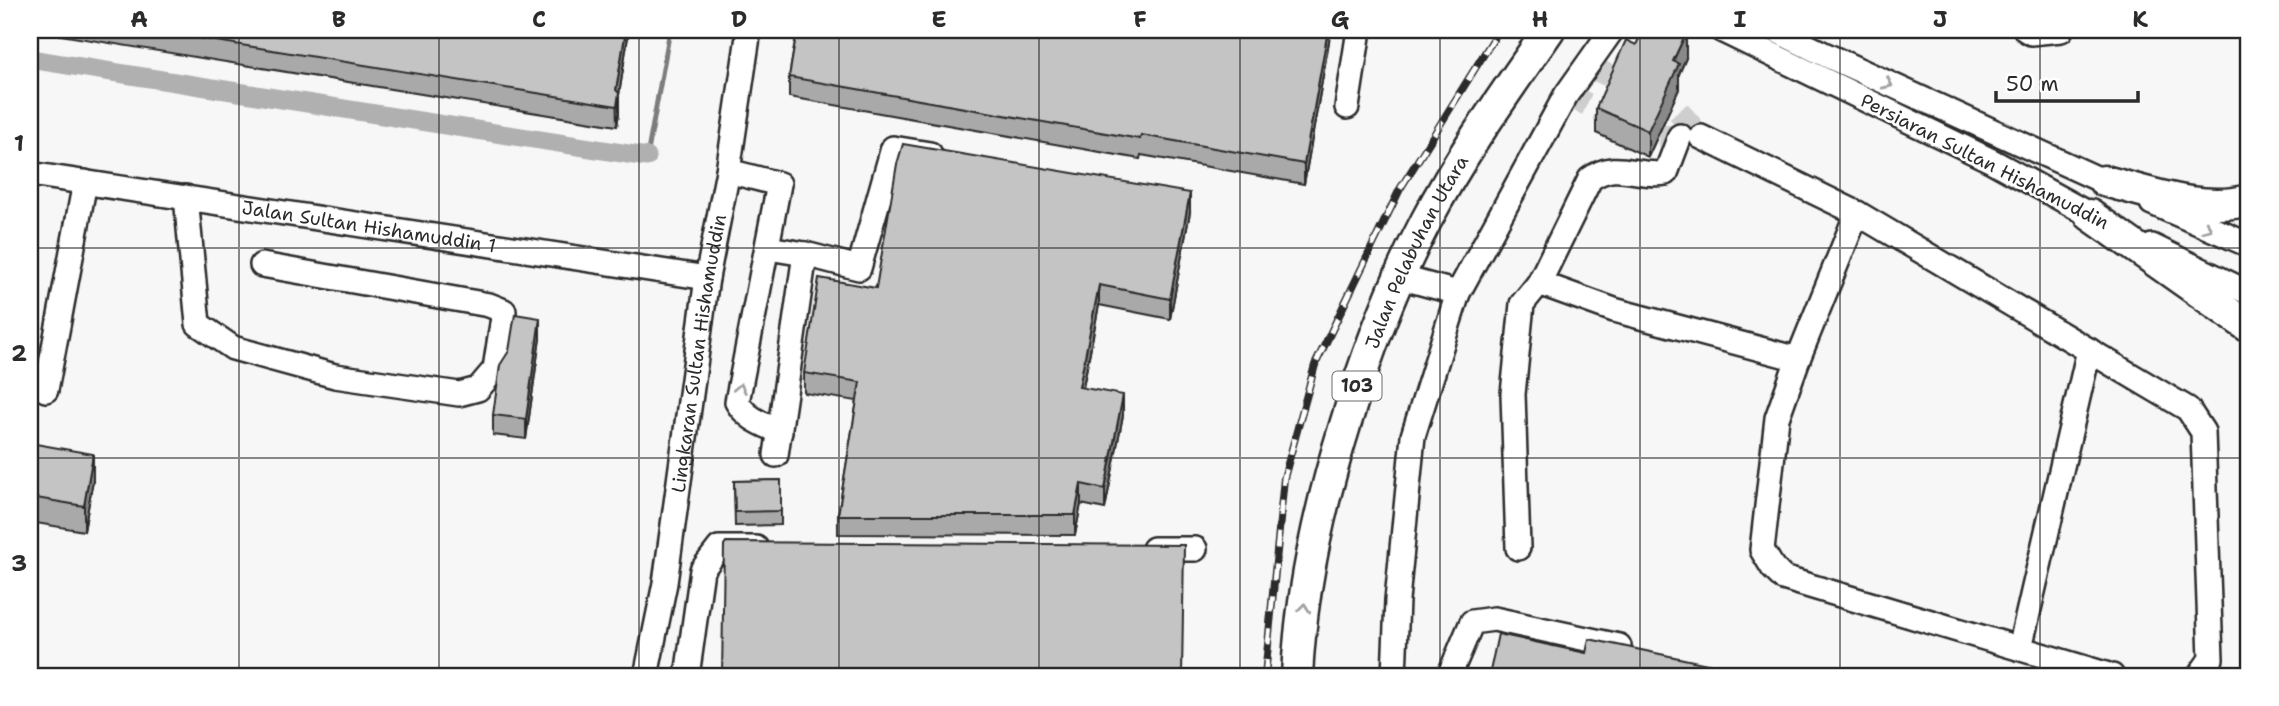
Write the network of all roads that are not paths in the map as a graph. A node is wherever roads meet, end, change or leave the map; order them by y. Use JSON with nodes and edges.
{"nodes":[{"id":1,"x":749,"y":30,"type":"edge"},
{"id":2,"x":1359,"y":30,"type":"edge"},
{"id":3,"x":1539,"y":30,"type":"edge"},
{"id":4,"x":1549,"y":30,"type":"edge"},
{"id":5,"x":1612,"y":30,"type":"edge"},
{"id":6,"x":1721,"y":30,"type":"edge"},
{"id":7,"x":1775,"y":30,"type":"edge"},
{"id":8,"x":2026,"y":30,"type":"edge"},
{"id":9,"x":2061,"y":30,"type":"edge"},
{"id":10,"x":1821,"y":66,"type":"junction"},
{"id":11,"x":1347,"y":107,"type":"dead end"},
{"id":12,"x":1488,"y":120,"type":"junction"},
{"id":13,"x":948,"y":157,"type":"edge"},
{"id":14,"x":728,"y":171,"type":"junction"},
{"id":15,"x":30,"y":174,"type":"edge"},
{"id":16,"x":2104,"y":181,"type":"junction"},
{"id":17,"x":85,"y":182,"type":"junction"},
{"id":18,"x":186,"y":197,"type":"junction"},
{"id":19,"x":2249,"y":200,"type":"edge"},
{"id":20,"x":1857,"y":213,"type":"junction"},
{"id":21,"x":2090,"y":215,"type":"junction"},
{"id":22,"x":2249,"y":245,"type":"edge"},
{"id":23,"x":768,"y":248,"type":"junction"},
{"id":24,"x":805,"y":254,"type":"junction"},
{"id":25,"x":262,"y":265,"type":"dead end"},
{"id":26,"x":1399,"y":277,"type":"junction"},
{"id":27,"x":707,"y":278,"type":"junction"},
{"id":28,"x":1539,"y":283,"type":"junction"},
{"id":29,"x":1458,"y":293,"type":"junction"},
{"id":30,"x":2249,"y":293,"type":"edge"},
{"id":31,"x":2249,"y":327,"type":"edge"},
{"id":32,"x":2089,"y":350,"type":"junction"},
{"id":33,"x":1798,"y":359,"type":"junction"},
{"id":34,"x":46,"y":390,"type":"dead end"},
{"id":35,"x":774,"y":548,"type":"edge"},
{"id":36,"x":1518,"y":548,"type":"dead end"},
{"id":37,"x":1127,"y":549,"type":"edge"},
{"id":38,"x":1195,"y":549,"type":"dead end"},
{"id":39,"x":2020,"y":648,"type":"junction"},
{"id":40,"x":1638,"y":650,"type":"edge"},
{"id":41,"x":646,"y":676,"type":"edge"},
{"id":42,"x":687,"y":676,"type":"edge"},
{"id":43,"x":1297,"y":676,"type":"edge"},
{"id":44,"x":1394,"y":676,"type":"edge"},
{"id":45,"x":1449,"y":676,"type":"edge"},
{"id":46,"x":2112,"y":676,"type":"edge"},
{"id":47,"x":2199,"y":676,"type":"edge"}],
"edges":[{"from":1,"to":14,"type":"street","name":"Lingkaran Sultan Hishamuddin"},
{"from":2,"to":11,"type":"street"},
{"from":3,"to":12,"type":"main road","number":"103"},
{"from":4,"to":12,"type":"main road"},
{"from":5,"to":29,"type":"street"},
{"from":6,"to":10,"type":"street","name":"Persiaran Sultan Hishamuddin"},
{"from":7,"to":10,"type":"street","name":"Persiaran Sultan Hishamuddin"},
{"from":8,"to":9,"type":"street"},
{"from":10,"to":16,"type":"street","name":"Persiaran Sultan Hishamuddin","one_way":true},
{"from":10,"to":21,"type":"street","name":"Persiaran Sultan Hishamuddin"},
{"from":12,"to":26,"type":"main road","name":"Jalan Pelabuhan Utara","number":"103"},
{"from":13,"to":24,"type":"street"},
{"from":14,"to":23,"type":"street"},
{"from":14,"to":27,"type":"street","name":"Lingkaran Sultan Hishamuddin"},
{"from":15,"to":17,"type":"street","name":"Jalan Sultan Hishamuddin 1"},
{"from":16,"to":19,"type":"main road"},
{"from":16,"to":22,"type":"street","name":"Persiaran Sultan Hishamuddin","one_way":true},
{"from":17,"to":18,"type":"street","name":"Jalan Sultan Hishamuddin 1"},
{"from":17,"to":34,"type":"street"},
{"from":18,"to":25,"type":"street"},
{"from":18,"to":27,"type":"street","name":"Jalan Sultan Hishamuddin 1"},
{"from":20,"to":28,"type":"street"},
{"from":20,"to":32,"type":"street"},
{"from":20,"to":33,"type":"street"},
{"from":21,"to":30,"type":"street","name":"Persiaran Sultan Hishamuddin"},
{"from":21,"to":31,"type":"main road"},
{"from":23,"to":24,"type":"street"},
{"from":24,"to":23,"type":"street","one_way":true},
{"from":26,"to":29,"type":"street"},
{"from":43,"to":26,"type":"main road","name":"Jalan Pelabuhan Utara","number":"103","one_way":true},
{"from":27,"to":41,"type":"street","name":"Lingkaran Sultan Hishamuddin"},
{"from":28,"to":33,"type":"street"},
{"from":28,"to":36,"type":"street"},
{"from":29,"to":44,"type":"street"},
{"from":32,"to":39,"type":"street"},
{"from":32,"to":47,"type":"street"},
{"from":33,"to":39,"type":"street"},
{"from":35,"to":42,"type":"street"},
{"from":37,"to":38,"type":"street"},
{"from":39,"to":46,"type":"street"},
{"from":40,"to":45,"type":"street"}]}
